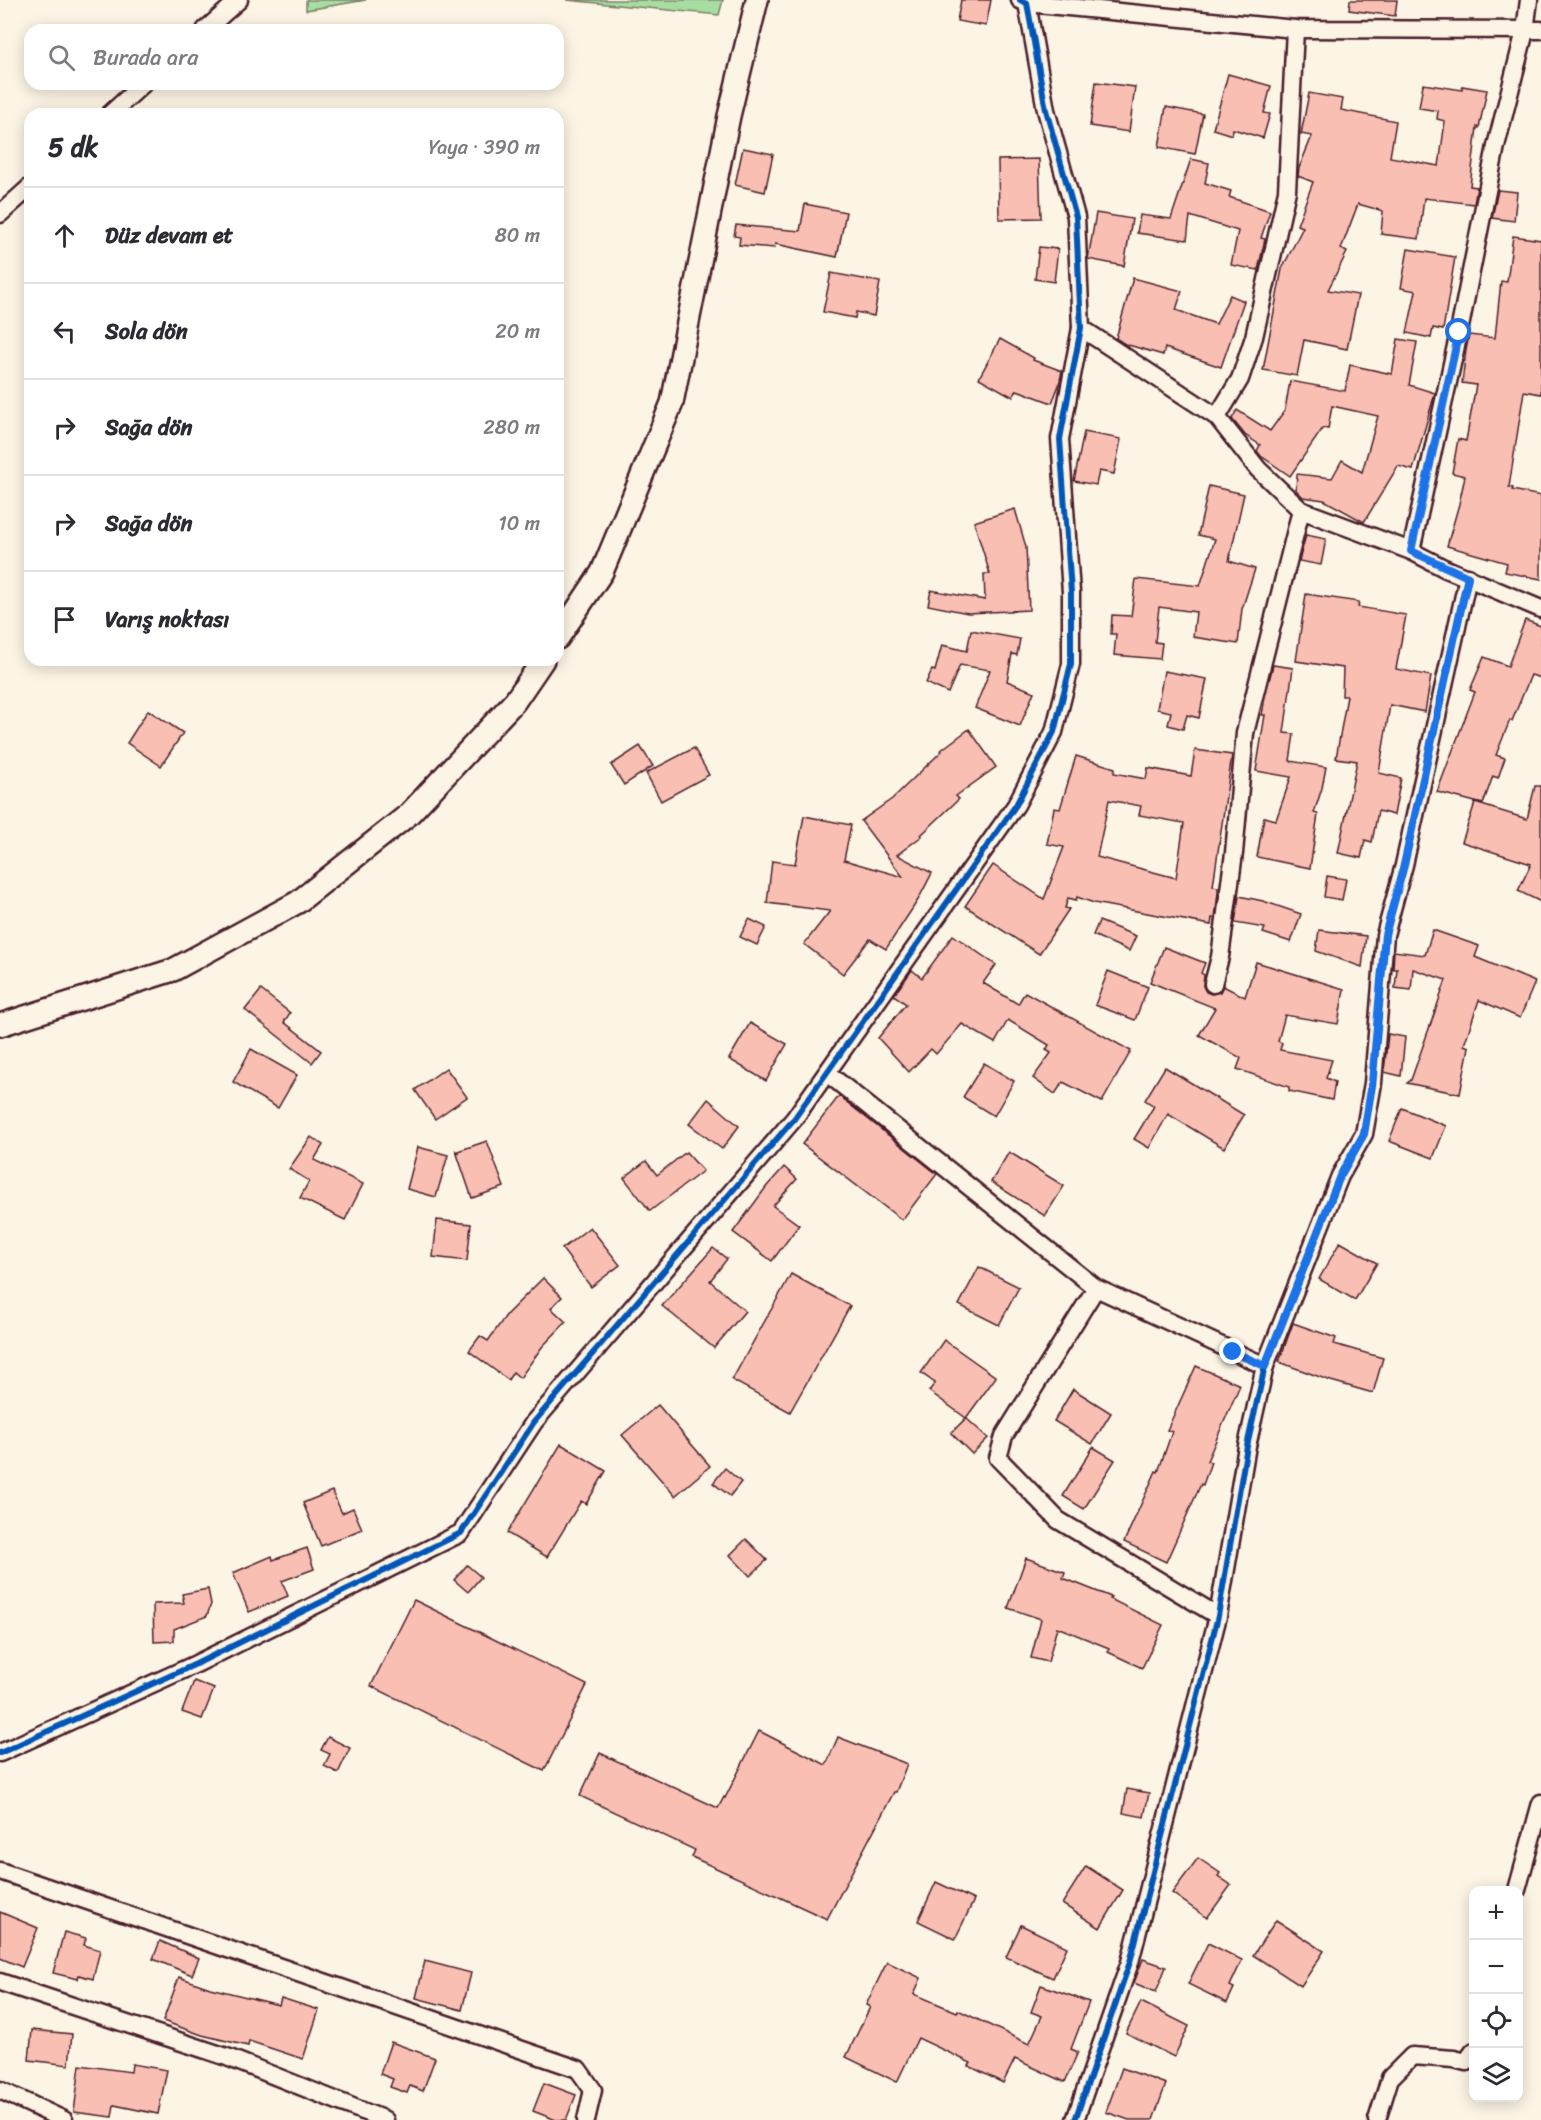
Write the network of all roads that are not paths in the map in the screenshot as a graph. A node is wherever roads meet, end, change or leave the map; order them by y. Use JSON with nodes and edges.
{"nodes":[{"id":1,"x":239,"y":0,"type":"edge"},
{"id":2,"x":757,"y":0,"type":"edge"},
{"id":3,"x":1529,"y":0,"type":"edge"},
{"id":4,"x":1023,"y":2,"type":"edge"},
{"id":5,"x":212,"y":24,"type":"edge"},
{"id":6,"x":1295,"y":29,"type":"junction"},
{"id":7,"x":1533,"y":30,"type":"edge"},
{"id":8,"x":136,"y":90,"type":"edge"},
{"id":9,"x":117,"y":108,"type":"edge"},
{"id":10,"x":24,"y":192,"type":"edge"},
{"id":11,"x":0,"y":214,"type":"edge"},
{"id":12,"x":1081,"y":328,"type":"junction"},
{"id":13,"x":1217,"y":417,"type":"junction"},
{"id":14,"x":1301,"y":510,"type":"junction"},
{"id":15,"x":1411,"y":551,"type":"junction"},
{"id":16,"x":1468,"y":577,"type":"junction"},
{"id":17,"x":1541,"y":609,"type":"edge"},
{"id":18,"x":564,"y":629,"type":"edge"},
{"id":19,"x":539,"y":666,"type":"edge"},
{"id":20,"x":1213,"y":984,"type":"dead end"},
{"id":21,"x":0,"y":1025,"type":"edge"},
{"id":22,"x":826,"y":1074,"type":"junction"},
{"id":23,"x":1096,"y":1288,"type":"junction"},
{"id":24,"x":1265,"y":1366,"type":"junction"},
{"id":25,"x":1218,"y":1616,"type":"junction"},
{"id":26,"x":0,"y":1753,"type":"edge"},
{"id":27,"x":1541,"y":1803,"type":"edge"},
{"id":28,"x":0,"y":1871,"type":"edge"},
{"id":29,"x":1518,"y":1886,"type":"edge"},
{"id":30,"x":0,"y":1982,"type":"edge"},
{"id":31,"x":1469,"y":2057,"type":"edge"},
{"id":32,"x":0,"y":2090,"type":"edge"},
{"id":33,"x":64,"y":2120,"type":"edge"},
{"id":34,"x":385,"y":2120,"type":"edge"},
{"id":35,"x":586,"y":2120,"type":"edge"},
{"id":36,"x":1075,"y":2120,"type":"edge"},
{"id":37,"x":1377,"y":2120,"type":"edge"}],
"edges":[{"from":1,"to":5,"type":"street"},
{"from":2,"to":18,"type":"street"},
{"from":3,"to":7,"type":"street"},
{"from":4,"to":6,"type":"street"},
{"from":4,"to":12,"type":"street"},
{"from":6,"to":7,"type":"street"},
{"from":6,"to":13,"type":"street"},
{"from":7,"to":15,"type":"street"},
{"from":8,"to":9,"type":"street"},
{"from":10,"to":11,"type":"street"},
{"from":12,"to":13,"type":"street"},
{"from":12,"to":22,"type":"street"},
{"from":13,"to":14,"type":"street"},
{"from":14,"to":15,"type":"street"},
{"from":14,"to":20,"type":"street"},
{"from":15,"to":16,"type":"street"},
{"from":16,"to":17,"type":"street"},
{"from":16,"to":24,"type":"street"},
{"from":19,"to":21,"type":"street"},
{"from":22,"to":23,"type":"street"},
{"from":22,"to":26,"type":"street"},
{"from":23,"to":24,"type":"street"},
{"from":23,"to":25,"type":"street"},
{"from":24,"to":25,"type":"street"},
{"from":25,"to":36,"type":"street"},
{"from":27,"to":29,"type":"street"},
{"from":28,"to":35,"type":"street"},
{"from":30,"to":34,"type":"street"},
{"from":31,"to":37,"type":"street"},
{"from":32,"to":33,"type":"street"}]}
